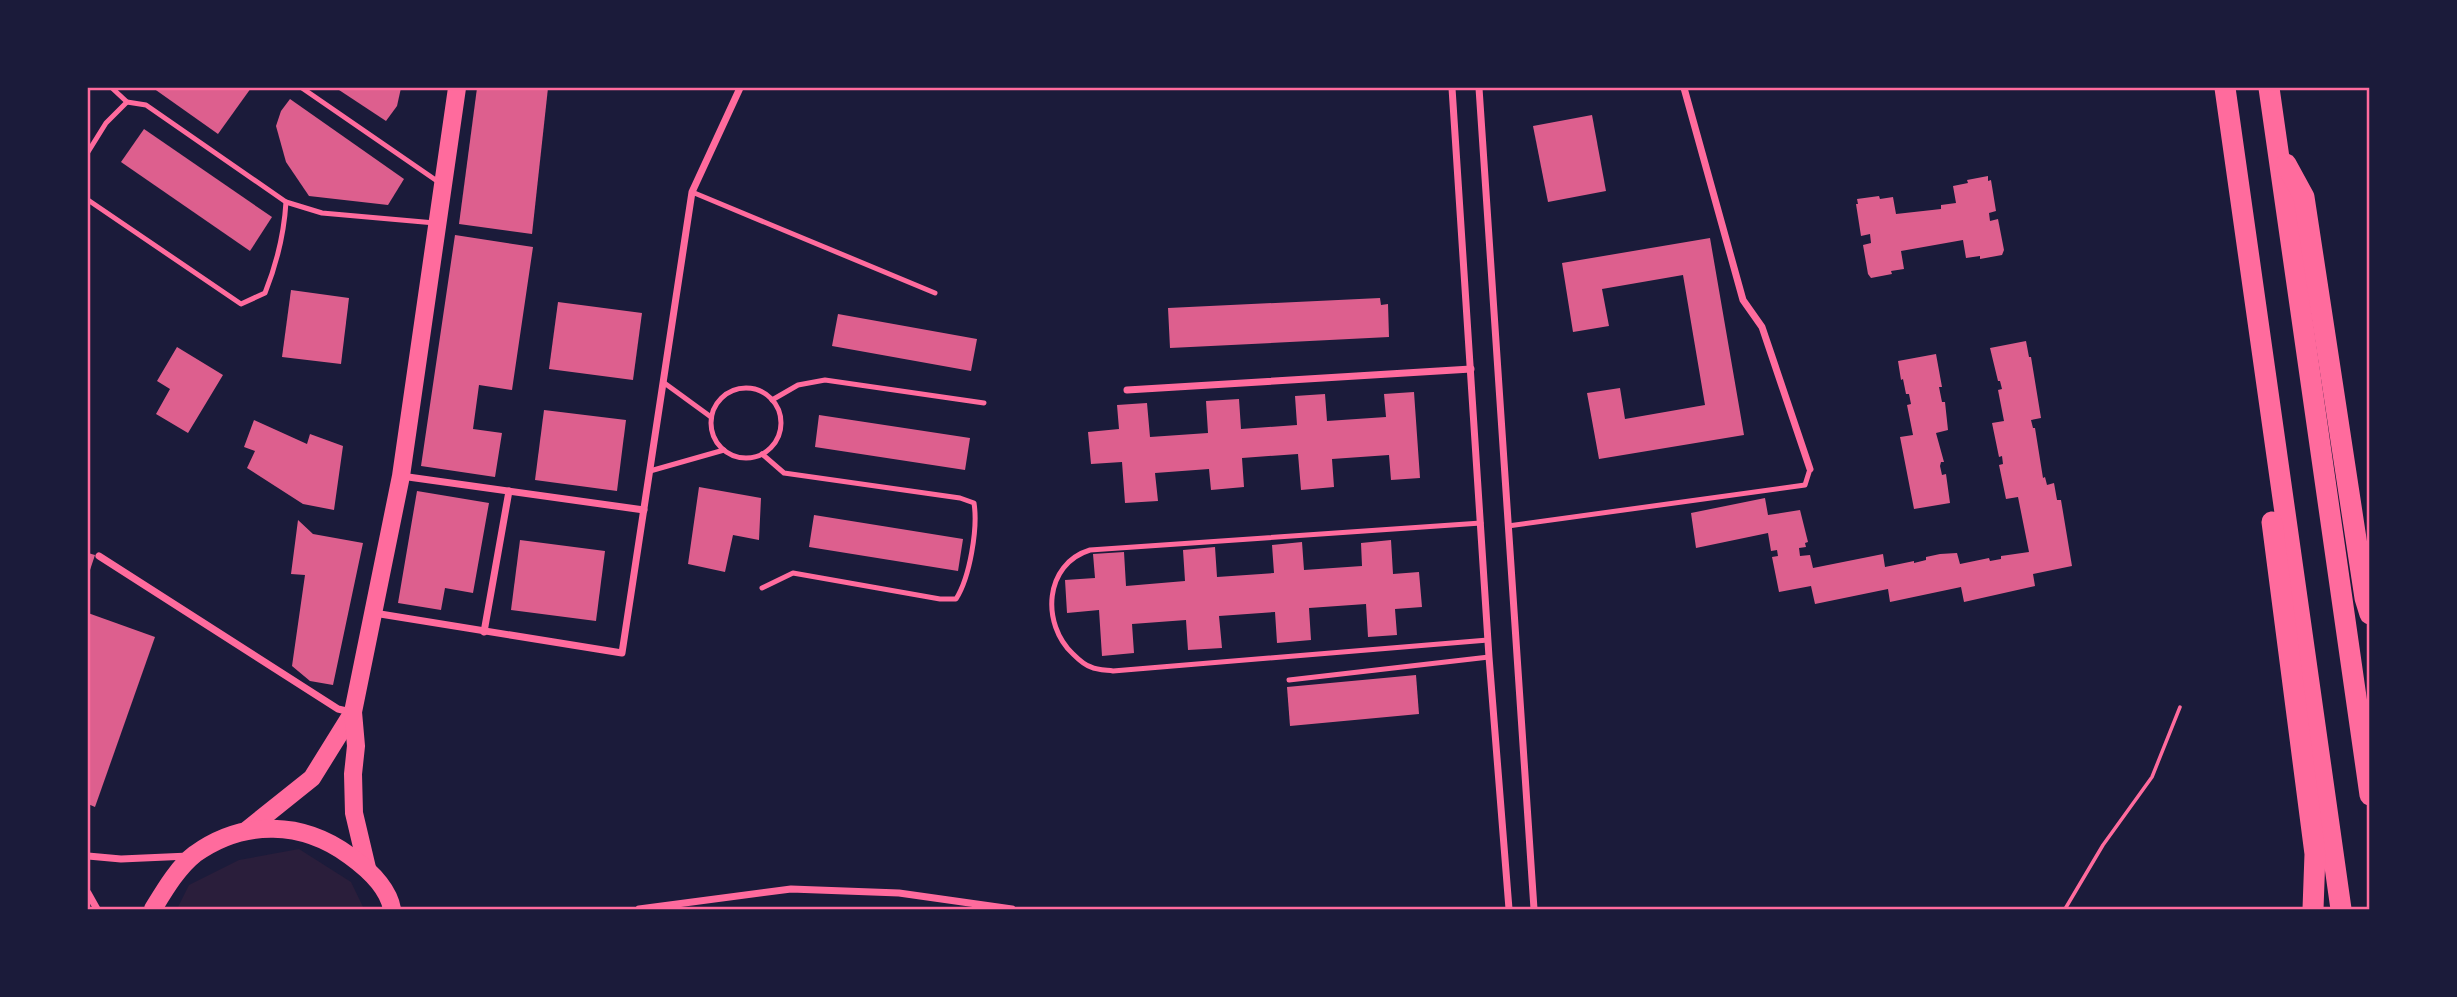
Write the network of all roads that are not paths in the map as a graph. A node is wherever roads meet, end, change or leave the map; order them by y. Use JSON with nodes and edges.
{"nodes":[{"id":1,"x":112,"y":88,"type":"edge"},
{"id":2,"x":302,"y":88,"type":"edge"},
{"id":3,"x":457,"y":88,"type":"edge"},
{"id":4,"x":740,"y":88,"type":"edge"},
{"id":5,"x":1452,"y":88,"type":"edge"},
{"id":6,"x":1479,"y":88,"type":"edge"},
{"id":7,"x":1684,"y":88,"type":"edge"},
{"id":8,"x":2225,"y":88,"type":"edge"},
{"id":9,"x":2269,"y":88,"type":"edge"},
{"id":10,"x":127,"y":102,"type":"junction"},
{"id":11,"x":2279,"y":149,"type":"junction"},
{"id":12,"x":88,"y":152,"type":"edge"},
{"id":13,"x":443,"y":185,"type":"junction"},
{"id":14,"x":692,"y":192,"type":"junction"},
{"id":15,"x":88,"y":200,"type":"edge"},
{"id":16,"x":286,"y":202,"type":"junction"},
{"id":17,"x":438,"y":223,"type":"junction"},
{"id":18,"x":935,"y":293,"type":"dead end"},
{"id":19,"x":1471,"y":369,"type":"junction"},
{"id":20,"x":663,"y":382,"type":"junction"},
{"id":21,"x":1127,"y":390,"type":"dead end"},
{"id":22,"x":772,"y":400,"type":"junction"},
{"id":23,"x":984,"y":403,"type":"dead end"},
{"id":24,"x":2271,"y":416,"type":"junction"},
{"id":25,"x":712,"y":417,"type":"junction"},
{"id":26,"x":724,"y":450,"type":"junction"},
{"id":27,"x":762,"y":454,"type":"junction"},
{"id":28,"x":1810,"y":469,"type":"joint"},
{"id":29,"x":650,"y":471,"type":"junction"},
{"id":30,"x":401,"y":476,"type":"junction"},
{"id":31,"x":509,"y":491,"type":"junction"},
{"id":32,"x":644,"y":510,"type":"junction"},
{"id":33,"x":1481,"y":523,"type":"junction"},
{"id":34,"x":1508,"y":526,"type":"junction"},
{"id":35,"x":99,"y":556,"type":"dead end"},
{"id":36,"x":762,"y":588,"type":"dead end"},
{"id":37,"x":373,"y":613,"type":"junction"},
{"id":38,"x":2370,"y":614,"type":"edge"},
{"id":39,"x":484,"y":632,"type":"junction"},
{"id":40,"x":1488,"y":640,"type":"junction"},
{"id":41,"x":1489,"y":657,"type":"junction"},
{"id":42,"x":1289,"y":680,"type":"dead end"},
{"id":43,"x":353,"y":712,"type":"junction"},
{"id":44,"x":2370,"y":795,"type":"edge"},
{"id":45,"x":246,"y":831,"type":"junction"},
{"id":46,"x":193,"y":855,"type":"junction"},
{"id":47,"x":88,"y":856,"type":"edge"},
{"id":48,"x":367,"y":868,"type":"junction"},
{"id":49,"x":88,"y":893,"type":"edge"},
{"id":50,"x":393,"y":904,"type":"edge"},
{"id":51,"x":97,"y":909,"type":"edge"},
{"id":52,"x":153,"y":909,"type":"edge"},
{"id":53,"x":639,"y":909,"type":"edge"},
{"id":54,"x":1012,"y":909,"type":"edge"},
{"id":55,"x":1509,"y":909,"type":"edge"},
{"id":56,"x":1534,"y":909,"type":"edge"},
{"id":57,"x":2313,"y":909,"type":"edge"},
{"id":58,"x":2342,"y":909,"type":"edge"}],
"edges":[{"from":1,"to":10,"type":"lane"},
{"from":2,"to":13,"type":"lane"},
{"from":3,"to":13,"type":"main road"},
{"from":4,"to":14,"type":"street"},
{"from":5,"to":19,"type":"street"},
{"from":6,"to":34,"type":"street"},
{"from":7,"to":28,"type":"street"},
{"from":8,"to":24,"type":"highway"},
{"from":9,"to":11,"type":"highway"},
{"from":10,"to":12,"type":"lane"},
{"from":10,"to":16,"type":"lane"},
{"from":11,"to":38,"type":"highway"},
{"from":11,"to":44,"type":"highway"},
{"from":13,"to":17,"type":"main road"},
{"from":14,"to":18,"type":"lane"},
{"from":14,"to":20,"type":"street"},
{"from":15,"to":16,"type":"lane"},
{"from":16,"to":17,"type":"lane"},
{"from":17,"to":30,"type":"main road"},
{"from":19,"to":21,"type":"street"},
{"from":19,"to":33,"type":"street"},
{"from":20,"to":25,"type":"lane"},
{"from":20,"to":29,"type":"street"},
{"from":22,"to":23,"type":"lane"},
{"from":22,"to":25,"type":"lane"},
{"from":22,"to":27,"type":"lane"},
{"from":24,"to":57,"type":"highway"},
{"from":24,"to":58,"type":"highway"},
{"from":25,"to":26,"type":"lane"},
{"from":26,"to":27,"type":"lane"},
{"from":26,"to":29,"type":"lane"},
{"from":27,"to":36,"type":"lane"},
{"from":28,"to":34,"type":"lane"},
{"from":29,"to":32,"type":"street"},
{"from":30,"to":31,"type":"street"},
{"from":30,"to":37,"type":"main road"},
{"from":31,"to":32,"type":"street"},
{"from":31,"to":39,"type":"street"},
{"from":32,"to":39,"type":"street"},
{"from":33,"to":40,"type":"street"},
{"from":33,"to":40,"type":"lane"},
{"from":34,"to":56,"type":"street"},
{"from":35,"to":43,"type":"street"},
{"from":37,"to":39,"type":"street"},
{"from":37,"to":43,"type":"main road"},
{"from":40,"to":41,"type":"street"},
{"from":41,"to":42,"type":"lane"},
{"from":41,"to":55,"type":"street"},
{"from":43,"to":45,"type":"main road"},
{"from":43,"to":48,"type":"main road"},
{"from":45,"to":46,"type":"main road"},
{"from":45,"to":48,"type":"main road"},
{"from":46,"to":47,"type":"street"},
{"from":46,"to":52,"type":"main road"},
{"from":48,"to":50,"type":"main road"},
{"from":49,"to":51,"type":"street"},
{"from":53,"to":54,"type":"street"}]}
